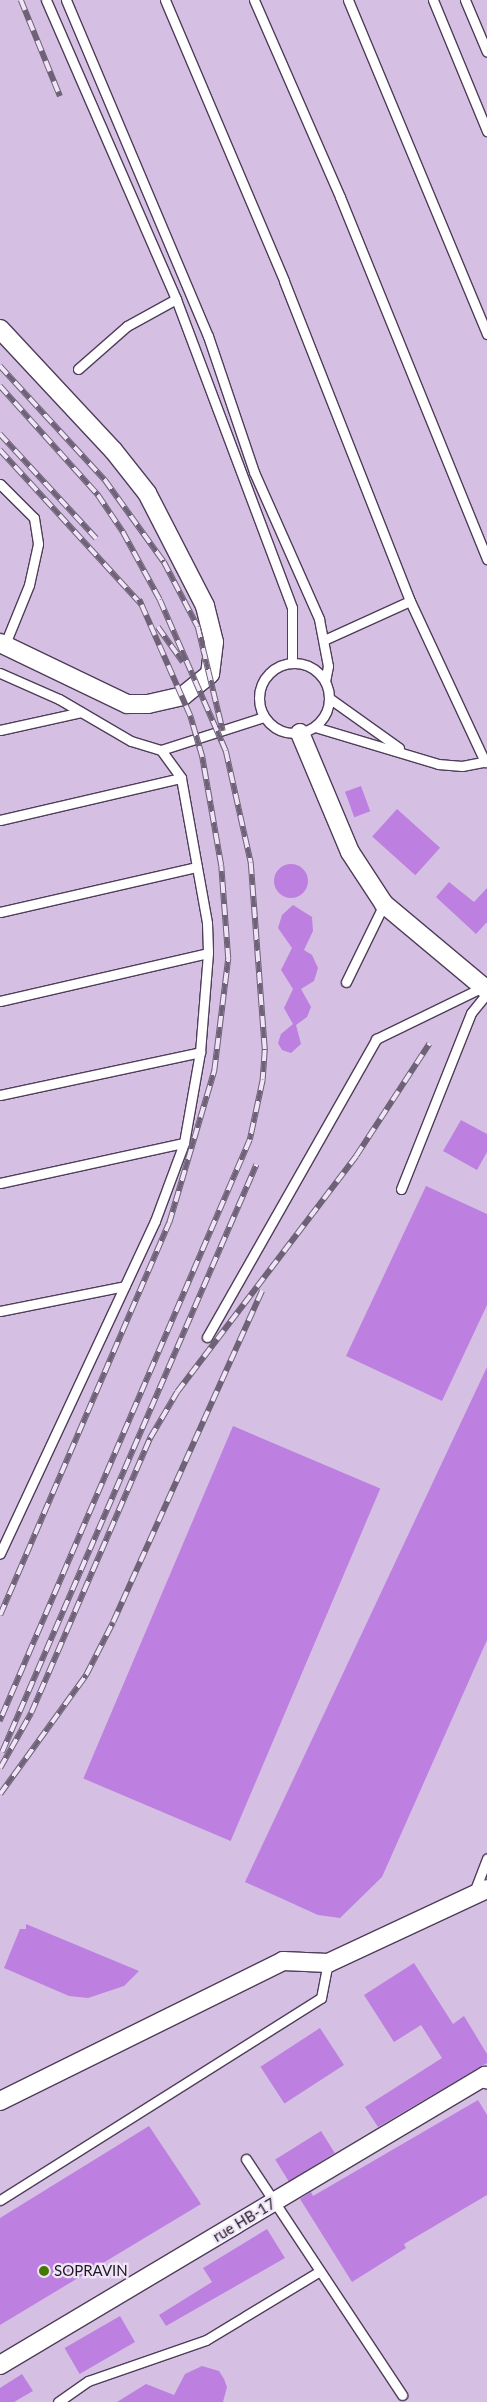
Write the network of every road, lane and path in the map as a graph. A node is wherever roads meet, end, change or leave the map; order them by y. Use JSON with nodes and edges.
{"nodes":[{"id":1,"x":46,"y":0,"type":"edge"},
{"id":2,"x":66,"y":0,"type":"edge"},
{"id":3,"x":165,"y":0,"type":"edge"},
{"id":4,"x":254,"y":0,"type":"edge"},
{"id":5,"x":348,"y":0,"type":"edge"},
{"id":6,"x":433,"y":0,"type":"edge"},
{"id":7,"x":465,"y":0,"type":"edge"},
{"id":8,"x":487,"y":52,"type":"edge"},
{"id":9,"x":487,"y":131,"type":"edge"},
{"id":10,"x":176,"y":299,"type":"junction"},
{"id":11,"x":0,"y":329,"type":"edge"},
{"id":12,"x":487,"y":334,"type":"edge"},
{"id":13,"x":78,"y":369,"type":"dead end"},
{"id":14,"x":0,"y":484,"type":"edge"},
{"id":15,"x":487,"y":559,"type":"edge"},
{"id":16,"x":410,"y":601,"type":"junction"},
{"id":17,"x":324,"y":640,"type":"junction"},
{"id":18,"x":2,"y":644,"type":"edge"},
{"id":19,"x":292,"y":663,"type":"junction"},
{"id":20,"x":0,"y":673,"type":"edge"},
{"id":21,"x":325,"y":681,"type":"junction"},
{"id":22,"x":329,"y":698,"type":"junction"},
{"id":23,"x":81,"y":712,"type":"junction"},
{"id":24,"x":264,"y":717,"type":"junction"},
{"id":25,"x":0,"y":730,"type":"edge"},
{"id":26,"x":307,"y":730,"type":"junction"},
{"id":27,"x":161,"y":750,"type":"junction"},
{"id":28,"x":404,"y":751,"type":"junction"},
{"id":29,"x":486,"y":762,"type":"edge"},
{"id":30,"x":181,"y":778,"type":"junction"},
{"id":31,"x":0,"y":820,"type":"edge"},
{"id":32,"x":197,"y":867,"type":"junction"},
{"id":33,"x":384,"y":904,"type":"junction"},
{"id":34,"x":0,"y":912,"type":"edge"},
{"id":35,"x":208,"y":953,"type":"junction"},
{"id":36,"x":346,"y":982,"type":"dead end"},
{"id":37,"x":486,"y":990,"type":"edge"},
{"id":38,"x":0,"y":1001,"type":"edge"},
{"id":39,"x":200,"y":1052,"type":"junction"},
{"id":40,"x":0,"y":1094,"type":"edge"},
{"id":41,"x":184,"y":1143,"type":"junction"},
{"id":42,"x":0,"y":1183,"type":"edge"},
{"id":43,"x":402,"y":1189,"type":"dead end"},
{"id":44,"x":125,"y":1286,"type":"junction"},
{"id":45,"x":0,"y":1311,"type":"edge"},
{"id":46,"x":207,"y":1337,"type":"dead end"},
{"id":47,"x":0,"y":1554,"type":"edge"},
{"id":48,"x":487,"y":1860,"type":"edge"},
{"id":49,"x":480,"y":1893,"type":"edge"},
{"id":50,"x":328,"y":1963,"type":"junction"},
{"id":51,"x":487,"y":2080,"type":"edge"},
{"id":52,"x":0,"y":2101,"type":"edge"},
{"id":53,"x":246,"y":2159,"type":"dead end"},
{"id":54,"x":0,"y":2200,"type":"edge"},
{"id":55,"x":274,"y":2202,"type":"junction"},
{"id":56,"x":320,"y":2271,"type":"junction"},
{"id":57,"x":0,"y":2365,"type":"edge"},
{"id":58,"x":402,"y":2395,"type":"dead end"},
{"id":59,"x":58,"y":2402,"type":"edge"}],
"edges":[{"from":1,"to":10,"type":"lane"},
{"from":2,"to":17,"type":"lane"},
{"from":3,"to":16,"type":"lane"},
{"from":4,"to":15,"type":"lane"},
{"from":5,"to":12,"type":"lane"},
{"from":6,"to":9,"type":"lane"},
{"from":7,"to":8,"type":"lane"},
{"from":10,"to":13,"type":"lane"},
{"from":10,"to":19,"type":"lane"},
{"from":11,"to":18,"type":"street"},
{"from":14,"to":18,"type":"lane"},
{"from":16,"to":17,"type":"lane"},
{"from":16,"to":29,"type":"lane"},
{"from":17,"to":21,"type":"lane"},
{"from":19,"to":21,"type":"lane"},
{"from":19,"to":24,"type":"lane"},
{"from":20,"to":23,"type":"lane"},
{"from":21,"to":22,"type":"lane"},
{"from":22,"to":26,"type":"lane"},
{"from":22,"to":28,"type":"lane"},
{"from":23,"to":25,"type":"lane"},
{"from":23,"to":27,"type":"lane"},
{"from":24,"to":26,"type":"lane"},
{"from":24,"to":27,"type":"lane"},
{"from":26,"to":28,"type":"lane"},
{"from":26,"to":33,"type":"street"},
{"from":27,"to":30,"type":"lane"},
{"from":28,"to":29,"type":"lane"},
{"from":30,"to":31,"type":"lane"},
{"from":30,"to":32,"type":"lane"},
{"from":32,"to":34,"type":"lane"},
{"from":32,"to":35,"type":"lane"},
{"from":33,"to":36,"type":"lane"},
{"from":33,"to":37,"type":"street"},
{"from":35,"to":38,"type":"lane"},
{"from":35,"to":39,"type":"lane"},
{"from":37,"to":43,"type":"lane"},
{"from":37,"to":46,"type":"lane"},
{"from":39,"to":40,"type":"lane"},
{"from":39,"to":41,"type":"lane"},
{"from":41,"to":42,"type":"lane"},
{"from":41,"to":44,"type":"lane"},
{"from":44,"to":45,"type":"lane"},
{"from":44,"to":47,"type":"lane"},
{"from":48,"to":49,"type":"lane"},
{"from":49,"to":50,"type":"street"},
{"from":50,"to":52,"type":"street"},
{"from":50,"to":54,"type":"lane"},
{"from":51,"to":55,"type":"street","name":"rue HB-17"},
{"from":53,"to":55,"type":"lane"},
{"from":55,"to":56,"type":"lane"},
{"from":55,"to":57,"type":"street","name":"rue HB-17"},
{"from":56,"to":58,"type":"lane"},
{"from":56,"to":59,"type":"lane"}]}
